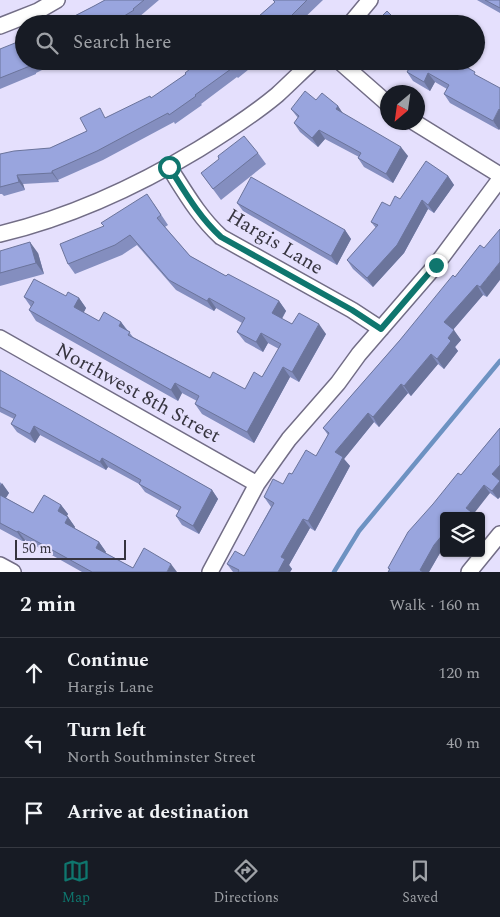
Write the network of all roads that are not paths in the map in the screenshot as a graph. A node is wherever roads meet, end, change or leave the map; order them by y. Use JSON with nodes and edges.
{"nodes":[{"id":1,"x":57,"y":0,"type":"edge"},
{"id":2,"x":370,"y":0,"type":"edge"},
{"id":3,"x":26,"y":15,"type":"edge"},
{"id":4,"x":358,"y":15,"type":"edge"},
{"id":5,"x":15,"y":20,"type":"edge"},
{"id":6,"x":0,"y":26,"type":"edge"},
{"id":7,"x":303,"y":70,"type":"edge"},
{"id":8,"x":350,"y":70,"type":"edge"},
{"id":9,"x":380,"y":97,"type":"edge"},
{"id":10,"x":425,"y":129,"type":"edge"},
{"id":11,"x":169,"y":167,"type":"junction"},
{"id":12,"x":500,"y":176,"type":"edge"},
{"id":13,"x":500,"y":179,"type":"edge"},
{"id":14,"x":0,"y":234,"type":"edge"},
{"id":15,"x":381,"y":329,"type":"junction"},
{"id":16,"x":0,"y":338,"type":"edge"},
{"id":17,"x":257,"y":484,"type":"junction"},
{"id":18,"x":500,"y":534,"type":"edge"},
{"id":19,"x":0,"y":564,"type":"edge"},
{"id":20,"x":13,"y":572,"type":"edge"},
{"id":21,"x":210,"y":572,"type":"edge"},
{"id":22,"x":469,"y":572,"type":"edge"}],
"edges":[{"from":1,"to":3,"type":"street"},
{"from":2,"to":4,"type":"street"},
{"from":5,"to":6,"type":"street"},
{"from":7,"to":11,"type":"street"},
{"from":8,"to":9,"type":"street"},
{"from":10,"to":12,"type":"street"},
{"from":11,"to":14,"type":"street"},
{"from":11,"to":15,"type":"street","name":"Hargis Lane"},
{"from":13,"to":15,"type":"street"},
{"from":15,"to":17,"type":"street"},
{"from":16,"to":17,"type":"street","name":"Northwest 8th Street"},
{"from":17,"to":21,"type":"street"},
{"from":18,"to":22,"type":"street"},
{"from":19,"to":20,"type":"street"}]}
